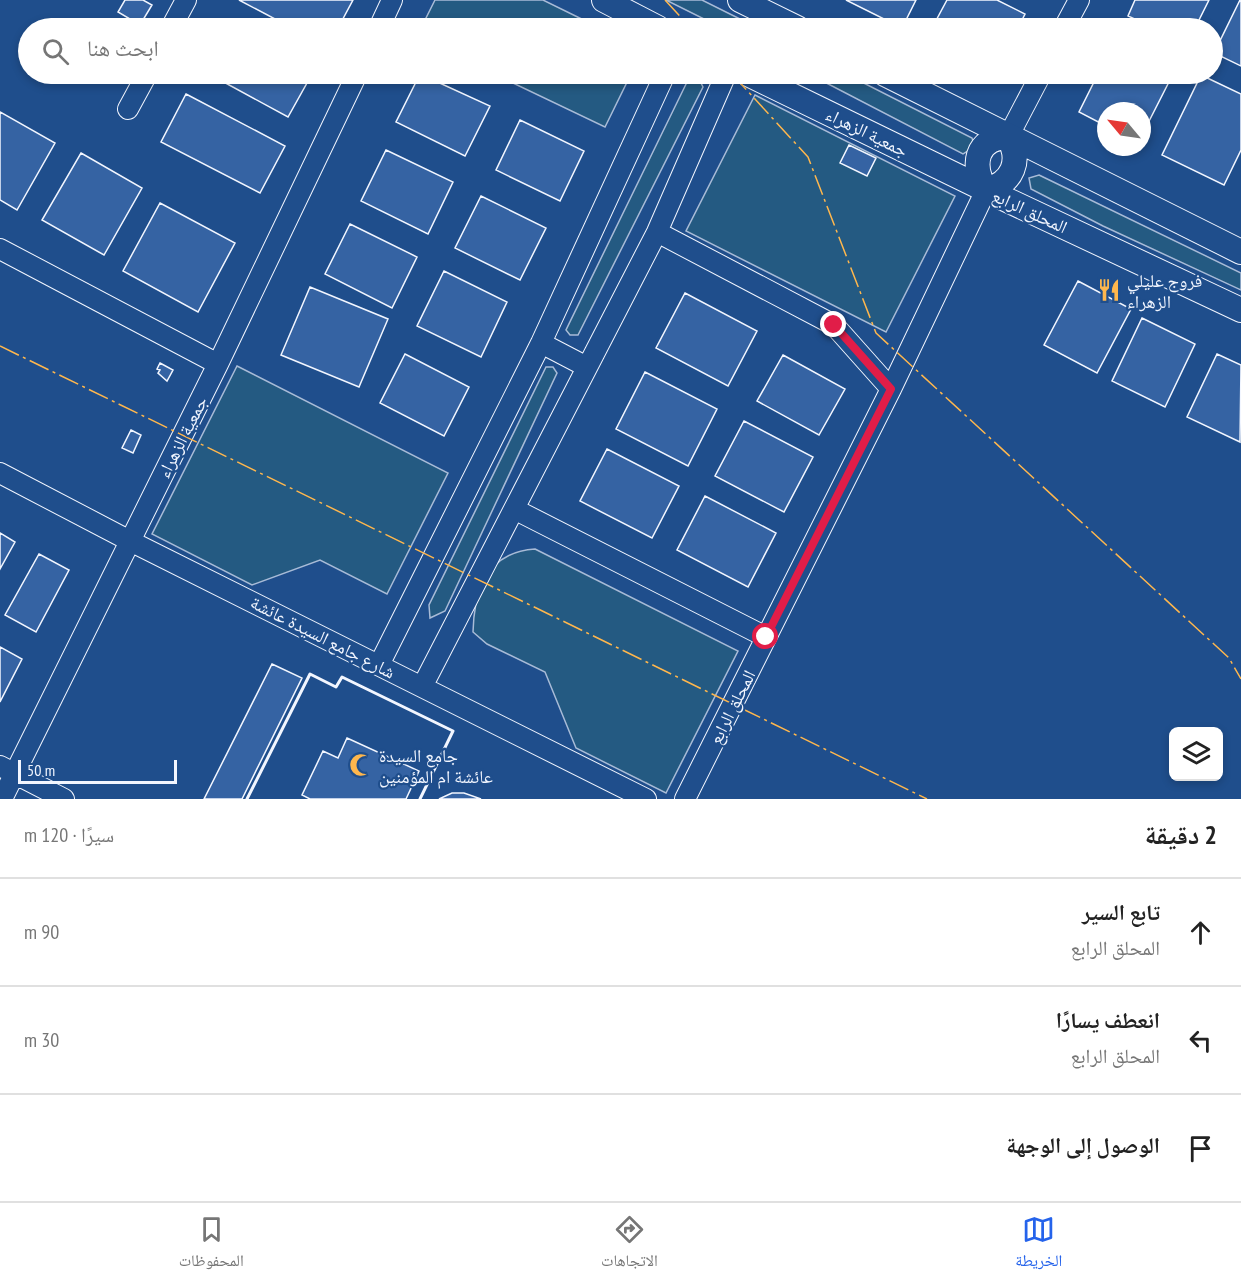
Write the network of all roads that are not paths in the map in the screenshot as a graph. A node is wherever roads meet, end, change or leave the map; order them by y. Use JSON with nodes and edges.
{"nodes":[{"id":1,"x":186,"y":0,"type":"edge"},
{"id":2,"x":392,"y":0,"type":"edge"},
{"id":3,"x":604,"y":0,"type":"edge"},
{"id":4,"x":1079,"y":0,"type":"edge"},
{"id":5,"x":754,"y":3,"type":"edge"},
{"id":6,"x":176,"y":18,"type":"edge"},
{"id":7,"x":384,"y":18,"type":"edge"},
{"id":8,"x":639,"y":18,"type":"edge"},
{"id":9,"x":779,"y":18,"type":"edge"},
{"id":10,"x":1069,"y":18,"type":"edge"},
{"id":11,"x":142,"y":84,"type":"edge"},
{"id":12,"x":352,"y":84,"type":"edge"},
{"id":13,"x":660,"y":84,"type":"edge"},
{"id":14,"x":722,"y":84,"type":"edge"},
{"id":15,"x":769,"y":84,"type":"edge"},
{"id":16,"x":905,"y":84,"type":"edge"},
{"id":17,"x":1036,"y":84,"type":"edge"},
{"id":18,"x":128,"y":109,"type":"dead end"},
{"id":19,"x":1008,"y":137,"type":"junction"},
{"id":20,"x":986,"y":190,"type":"junction"},
{"id":21,"x":657,"y":232,"type":"junction"},
{"id":22,"x":0,"y":249,"type":"edge"},
{"id":23,"x":1241,"y":252,"type":"edge"},
{"id":24,"x":1241,"y":310,"type":"edge"},
{"id":25,"x":541,"y":343,"type":"junction"},
{"id":26,"x":218,"y":364,"type":"junction"},
{"id":27,"x":587,"y":367,"type":"junction"},
{"id":28,"x":891,"y":389,"type":"junction"},
{"id":29,"x":0,"y":473,"type":"edge"},
{"id":30,"x":514,"y":509,"type":"junction"},
{"id":31,"x":130,"y":541,"type":"junction"},
{"id":32,"x":766,"y":637,"type":"junction"},
{"id":33,"x":379,"y":665,"type":"junction"},
{"id":34,"x":422,"y":687,"type":"junction"},
{"id":35,"x":7,"y":770,"type":"edge"},
{"id":36,"x":2,"y":799,"type":"edge"},
{"id":37,"x":64,"y":799,"type":"edge"},
{"id":38,"x":646,"y":799,"type":"edge"},
{"id":39,"x":685,"y":799,"type":"edge"}],
"edges":[{"from":1,"to":6,"type":"street"},
{"from":2,"to":7,"type":"street"},
{"from":3,"to":8,"type":"street"},
{"from":4,"to":10,"type":"street"},
{"from":5,"to":9,"type":"street"},
{"from":11,"to":18,"type":"street"},
{"from":12,"to":26,"type":"street","name":"جمعية الزهراء"},
{"from":13,"to":25,"type":"street"},
{"from":14,"to":21,"type":"street"},
{"from":15,"to":20,"type":"street","name":"جمعية الزهراء"},
{"from":16,"to":19,"type":"street"},
{"from":17,"to":19,"type":"street"},
{"from":19,"to":20,"type":"street"},
{"from":19,"to":20,"type":"street"},
{"from":19,"to":23,"type":"street"},
{"from":20,"to":24,"type":"street","name":"المحلق الرابع"},
{"from":20,"to":28,"type":"street","name":"المحلق الرابع"},
{"from":21,"to":27,"type":"street"},
{"from":21,"to":28,"type":"street"},
{"from":22,"to":26,"type":"street"},
{"from":25,"to":27,"type":"street"},
{"from":25,"to":33,"type":"street"},
{"from":26,"to":31,"type":"street","name":"جمعية الزهراء"},
{"from":27,"to":30,"type":"street"},
{"from":28,"to":32,"type":"street","name":"المحلق الرابع"},
{"from":29,"to":31,"type":"street","name":"شارع جامع السيدة عائشة"},
{"from":30,"to":32,"type":"street"},
{"from":30,"to":34,"type":"street"},
{"from":31,"to":33,"type":"street","name":"شارع جامع السيدة عائشة"},
{"from":31,"to":35,"type":"street","name":"جمعية الزهراء"},
{"from":32,"to":39,"type":"street","name":"المحلق الرابع"},
{"from":33,"to":34,"type":"street","name":"شارع جامع السيدة عائشة"},
{"from":34,"to":38,"type":"street","name":"شارع جامع السيدة عائشة"},
{"from":35,"to":36,"type":"street","name":"جمعية الزهراء"},
{"from":35,"to":37,"type":"street"}]}
